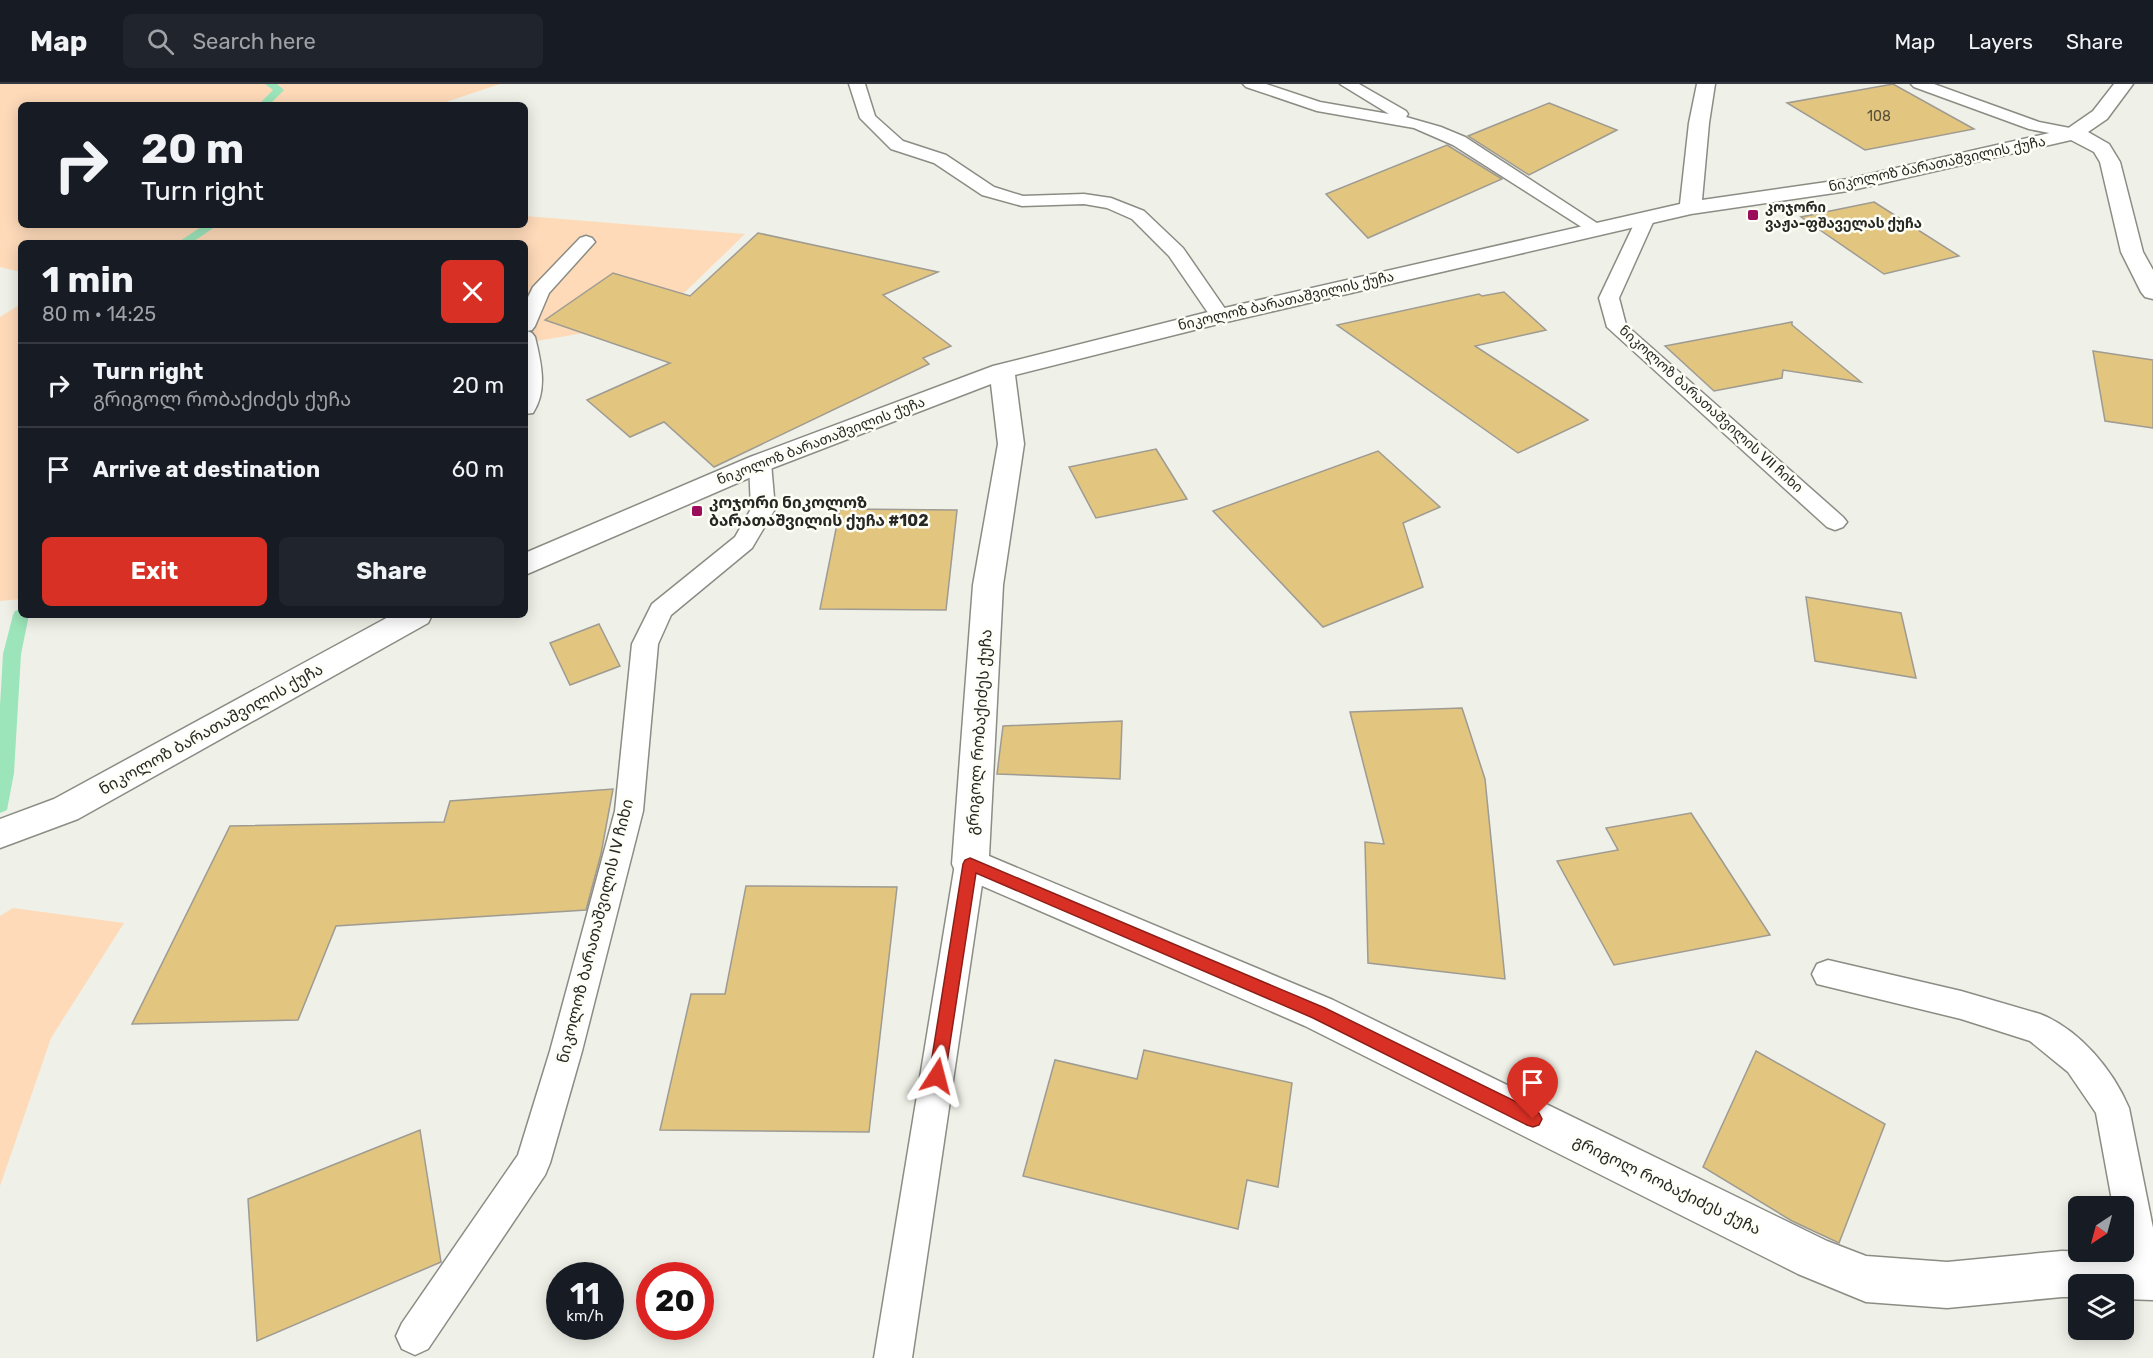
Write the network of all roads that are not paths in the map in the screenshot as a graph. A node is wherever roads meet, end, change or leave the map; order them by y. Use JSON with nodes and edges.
{"nodes":[{"id":1,"x":857,"y":84,"type":"edge"},
{"id":2,"x":1251,"y":84,"type":"edge"},
{"id":3,"x":1348,"y":84,"type":"edge"},
{"id":4,"x":1706,"y":84,"type":"edge"},
{"id":5,"x":1919,"y":84,"type":"edge"},
{"id":6,"x":2120,"y":86,"type":"edge"},
{"id":7,"x":1417,"y":124,"type":"junction"},
{"id":8,"x":2074,"y":133,"type":"junction"},
{"id":9,"x":1690,"y":208,"type":"junction"},
{"id":10,"x":1645,"y":220,"type":"junction"},
{"id":11,"x":1597,"y":229,"type":"junction"},
{"id":12,"x":586,"y":242,"type":"dead end"},
{"id":13,"x":2153,"y":292,"type":"edge"},
{"id":14,"x":1220,"y":316,"type":"junction"},
{"id":15,"x":528,"y":320,"type":"edge"},
{"id":16,"x":528,"y":350,"type":"edge"},
{"id":17,"x":1002,"y":371,"type":"junction"},
{"id":18,"x":528,"y":403,"type":"edge"},
{"id":19,"x":760,"y":463,"type":"junction"},
{"id":20,"x":1835,"y":522,"type":"dead end"},
{"id":21,"x":528,"y":564,"type":"edge"},
{"id":22,"x":412,"y":618,"type":"edge"},
{"id":23,"x":0,"y":834,"type":"edge"},
{"id":24,"x":970,"y":864,"type":"junction"},
{"id":25,"x":1828,"y":974,"type":"dead end"},
{"id":26,"x":2148,"y":1276,"type":"edge"},
{"id":27,"x":416,"y":1336,"type":"dead end"},
{"id":28,"x":893,"y":1358,"type":"edge"}],
"edges":[{"from":1,"to":14,"type":"lane"},
{"from":2,"to":7,"type":"lane"},
{"from":3,"to":7,"type":"lane"},
{"from":4,"to":9,"type":"street"},
{"from":5,"to":8,"type":"lane"},
{"from":6,"to":8,"type":"street"},
{"from":7,"to":11,"type":"lane"},
{"from":8,"to":9,"type":"street","name":"ნიკოლოზ ბარათაშვილის ქუჩა"},
{"from":8,"to":13,"type":"street"},
{"from":9,"to":10,"type":"street","name":"ნიკოლოზ ბარათაშვილის ქუჩა"},
{"from":10,"to":11,"type":"street","name":"ნიკოლოზ ბარათაშვილის ქუჩა"},
{"from":10,"to":20,"type":"lane","name":"ნიკოლოზ ბარათაშვილის VII ჩიხი"},
{"from":11,"to":14,"type":"street","name":"ნიკოლოზ ბარათაშვილის ქუჩა"},
{"from":12,"to":15,"type":"lane"},
{"from":14,"to":17,"type":"street","name":"ნიკოლოზ ბარათაშვილის ქუჩა"},
{"from":16,"to":18,"type":"lane"},
{"from":17,"to":19,"type":"street","name":"ნიკოლოზ ბარათაშვილის ქუჩა"},
{"from":17,"to":24,"type":"street","name":"გრიგოლ რობაქიძეს ქუჩა"},
{"from":19,"to":21,"type":"street","name":"ნიკოლოზ ბარათაშვილის ქუჩა"},
{"from":19,"to":27,"type":"lane","name":"ნიკოლოზ ბარათაშვილის IV ჩიხი"},
{"from":22,"to":23,"type":"street","name":"ნიკოლოზ ბარათაშვილის ქუჩა"},
{"from":24,"to":26,"type":"street","name":"გრიგოლ რობაქიძეს ქუჩა"},
{"from":24,"to":28,"type":"lane"},
{"from":25,"to":26,"type":"lane"}]}
